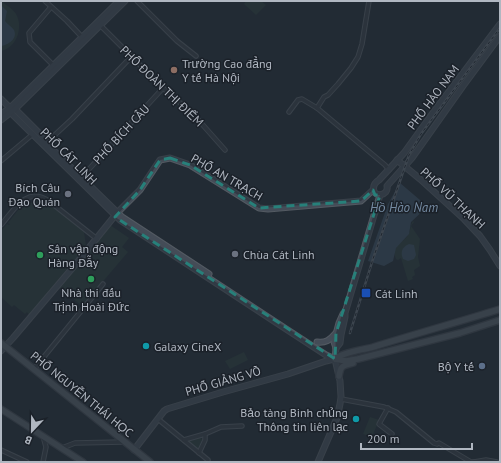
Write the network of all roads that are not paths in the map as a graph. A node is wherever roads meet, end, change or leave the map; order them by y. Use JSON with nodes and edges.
{"nodes":[{"id":1,"x":45,"y":1,"type":"edge"},
{"id":2,"x":119,"y":1,"type":"edge"},
{"id":3,"x":125,"y":1,"type":"edge"},
{"id":4,"x":137,"y":1,"type":"edge"},
{"id":5,"x":369,"y":1,"type":"edge"},
{"id":6,"x":51,"y":7,"type":"junction"},
{"id":7,"x":99,"y":24,"type":"junction"},
{"id":8,"x":500,"y":24,"type":"edge"},
{"id":9,"x":500,"y":36,"type":"edge"},
{"id":10,"x":82,"y":37,"type":"junction"},
{"id":11,"x":196,"y":56,"type":"dead end"},
{"id":12,"x":66,"y":57,"type":"junction"},
{"id":13,"x":131,"y":57,"type":"junction"},
{"id":14,"x":476,"y":57,"type":"junction"},
{"id":15,"x":482,"y":61,"type":"junction"},
{"id":16,"x":54,"y":65,"type":"junction"},
{"id":17,"x":163,"y":88,"type":"junction"},
{"id":18,"x":1,"y":99,"type":"edge"},
{"id":19,"x":317,"y":108,"type":"junction"},
{"id":20,"x":12,"y":110,"type":"junction"},
{"id":21,"x":435,"y":110,"type":"junction"},
{"id":22,"x":289,"y":112,"type":"dead end"},
{"id":23,"x":1,"y":114,"type":"edge"},
{"id":24,"x":442,"y":116,"type":"junction"},
{"id":25,"x":1,"y":120,"type":"edge"},
{"id":26,"x":33,"y":134,"type":"junction"},
{"id":27,"x":45,"y":144,"type":"junction"},
{"id":28,"x":225,"y":150,"type":"dead end"},
{"id":29,"x":397,"y":160,"type":"junction"},
{"id":30,"x":1,"y":161,"type":"edge"},
{"id":31,"x":404,"y":166,"type":"junction"},
{"id":32,"x":389,"y":170,"type":"junction"},
{"id":33,"x":396,"y":175,"type":"junction"},
{"id":34,"x":80,"y":178,"type":"junction"},
{"id":35,"x":379,"y":180,"type":"junction"},
{"id":36,"x":387,"y":186,"type":"junction"},
{"id":37,"x":374,"y":190,"type":"junction"},
{"id":38,"x":380,"y":195,"type":"junction"},
{"id":39,"x":116,"y":215,"type":"junction"},
{"id":40,"x":1,"y":225,"type":"edge"},
{"id":41,"x":97,"y":239,"type":"junction"},
{"id":42,"x":500,"y":266,"type":"edge"},
{"id":43,"x":102,"y":284,"type":"dead end"},
{"id":44,"x":500,"y":309,"type":"edge"},
{"id":45,"x":345,"y":313,"type":"junction"},
{"id":46,"x":500,"y":320,"type":"edge"},
{"id":47,"x":429,"y":331,"type":"junction"},
{"id":48,"x":336,"y":333,"type":"junction"},
{"id":49,"x":431,"y":340,"type":"junction"},
{"id":50,"x":317,"y":342,"type":"dead end"},
{"id":51,"x":2,"y":347,"type":"edge"},
{"id":52,"x":336,"y":349,"type":"junction"},
{"id":53,"x":346,"y":353,"type":"junction"},
{"id":54,"x":335,"y":359,"type":"junction"},
{"id":55,"x":358,"y":359,"type":"junction"},
{"id":56,"x":34,"y":369,"type":"junction"},
{"id":57,"x":339,"y":376,"type":"junction"},
{"id":58,"x":341,"y":399,"type":"junction"},
{"id":59,"x":388,"y":408,"type":"junction"},
{"id":60,"x":1,"y":409,"type":"edge"},
{"id":61,"x":158,"y":419,"type":"junction"},
{"id":62,"x":242,"y":426,"type":"dead end"},
{"id":63,"x":205,"y":434,"type":"junction"},
{"id":64,"x":392,"y":434,"type":"dead end"},
{"id":65,"x":43,"y":436,"type":"junction"},
{"id":66,"x":184,"y":440,"type":"junction"},
{"id":67,"x":124,"y":442,"type":"junction"},
{"id":68,"x":56,"y":444,"type":"junction"},
{"id":69,"x":46,"y":447,"type":"junction"},
{"id":70,"x":62,"y":448,"type":"junction"},
{"id":71,"x":1,"y":450,"type":"edge"},
{"id":72,"x":134,"y":450,"type":"junction"},
{"id":73,"x":199,"y":453,"type":"junction"},
{"id":74,"x":208,"y":460,"type":"dead end"},
{"id":75,"x":27,"y":462,"type":"edge"},
{"id":76,"x":44,"y":462,"type":"edge"},
{"id":77,"x":83,"y":462,"type":"edge"},
{"id":78,"x":150,"y":462,"type":"edge"},
{"id":79,"x":318,"y":462,"type":"edge"},
{"id":80,"x":474,"y":462,"type":"edge"},
{"id":81,"x":497,"y":462,"type":"edge"}],
"edges":[{"from":1,"to":6,"type":"street"},
{"from":2,"to":7,"type":"main road"},
{"from":3,"to":7,"type":"main road"},
{"from":4,"to":11,"type":"street"},
{"from":5,"to":19,"type":"street"},
{"from":6,"to":10,"type":"street"},
{"from":6,"to":16,"type":"street"},
{"from":7,"to":10,"type":"main road"},
{"from":7,"to":12,"type":"main road"},
{"from":7,"to":13,"type":"street","name":"PHỐ ĐOÀN THỊ ĐIỂM"},
{"from":8,"to":14,"type":"main road","name":"PHỐ HÀO NAM"},
{"from":9,"to":15,"type":"main road","name":"PHỐ HÀO NAM"},
{"from":10,"to":12,"type":"main road"},
{"from":12,"to":16,"type":"main road"},
{"from":12,"to":20,"type":"main road"},
{"from":13,"to":17,"type":"street","name":"PHỐ ĐOÀN THỊ ĐIỂM"},
{"from":13,"to":27,"type":"street"},
{"from":14,"to":15,"type":"main road"},
{"from":14,"to":21,"type":"main road","name":"PHỐ HÀO NAM"},
{"from":15,"to":24,"type":"main road","name":"PHỐ HÀO NAM"},
{"from":16,"to":20,"type":"main road"},
{"from":17,"to":28,"type":"street","name":"PHỐ ĐOÀN THỊ ĐIỂM"},
{"from":17,"to":34,"type":"street","name":"PHỐ BÍCH CÂU"},
{"from":18,"to":20,"type":"main road"},
{"from":19,"to":22,"type":"street"},
{"from":19,"to":32,"type":"street"},
{"from":20,"to":23,"type":"main road"},
{"from":20,"to":25,"type":"main road"},
{"from":20,"to":26,"type":"main road","name":"PHỐ CÁT LINH"},
{"from":20,"to":27,"type":"main road","name":"PHỐ CÁT LINH"},
{"from":21,"to":24,"type":"main road"},
{"from":21,"to":29,"type":"main road","name":"PHỐ HÀO NAM"},
{"from":24,"to":31,"type":"main road","name":"PHỐ HÀO NAM"},
{"from":26,"to":27,"type":"main road","name":"PHỐ CÁT LINH"},
{"from":26,"to":30,"type":"street"},
{"from":27,"to":34,"type":"main road","name":"PHỐ CÁT LINH"},
{"from":29,"to":31,"type":"main road","name":"PHỐ VŨ THẠNH"},
{"from":29,"to":32,"type":"main road","name":"PHỐ HÀO NAM"},
{"from":31,"to":33,"type":"main road","name":"PHỐ HÀO NAM"},
{"from":31,"to":42,"type":"main road","name":"PHỐ VŨ THẠNH"},
{"from":32,"to":33,"type":"main road"},
{"from":32,"to":35,"type":"main road","name":"PHỐ HÀO NAM"},
{"from":33,"to":36,"type":"main road","name":"PHỐ HÀO NAM"},
{"from":34,"to":39,"type":"main road","name":"PHỐ CÁT LINH"},
{"from":35,"to":36,"type":"main road"},
{"from":35,"to":37,"type":"main road","name":"PHỐ HÀO NAM"},
{"from":36,"to":38,"type":"main road","name":"PHỐ HÀO NAM"},
{"from":37,"to":38,"type":"main road"},
{"from":37,"to":39,"type":"main road","name":"PHỐ AN TRẠCH"},
{"from":38,"to":45,"type":"main road","name":"PHỐ HÀO NAM"},
{"from":39,"to":41,"type":"main road","name":"PHỐ AN TRẠCH"},
{"from":39,"to":54,"type":"main road","name":"PHỐ CÁT LINH"},
{"from":40,"to":41,"type":"street"},
{"from":41,"to":51,"type":"main road","name":"PHỐ AN TRẠCH"},
{"from":43,"to":56,"type":"street"},
{"from":44,"to":47,"type":"main road","name":"PHỐ GIẢNG VÕ"},
{"from":45,"to":48,"type":"main road","name":"PHỐ HÀO NAM"},
{"from":45,"to":52,"type":"main road","name":"PHỐ HÀO NAM"},
{"from":46,"to":49,"type":"main road","name":"PHỐ GIẢNG VÕ"},
{"from":47,"to":49,"type":"main road"},
{"from":47,"to":53,"type":"main road","name":"PHỐ GIẢNG VÕ"},
{"from":48,"to":50,"type":"main road"},
{"from":48,"to":52,"type":"main road","name":"PHỐ HÀO NAM"},
{"from":49,"to":55,"type":"main road","name":"PHỐ GIẢNG VÕ"},
{"from":51,"to":56,"type":"main road","name":"PHỐ NGUYỄN THÁI HỌC"},
{"from":52,"to":53,"type":"main road"},
{"from":52,"to":54,"type":"main road","name":"PHỐ HÀO NAM"},
{"from":53,"to":54,"type":"main road","name":"PHỐ GIẢNG VÕ"},
{"from":54,"to":55,"type":"main road","name":"PHỐ GIẢNG VÕ"},
{"from":54,"to":57,"type":"main road"},
{"from":54,"to":61,"type":"main road","name":"PHỐ GIẢNG VÕ"},
{"from":55,"to":57,"type":"main road"},
{"from":56,"to":67,"type":"main road","name":"PHỐ NGUYỄN THÁI HỌC"},
{"from":57,"to":58,"type":"main road"},
{"from":58,"to":59,"type":"street"},
{"from":58,"to":79,"type":"main road"},
{"from":59,"to":64,"type":"street"},
{"from":59,"to":80,"type":"street"},
{"from":60,"to":65,"type":"main road"},
{"from":61,"to":66,"type":"street"},
{"from":61,"to":72,"type":"main road","name":"PHỐ GIẢNG VÕ"},
{"from":62,"to":63,"type":"street"},
{"from":63,"to":66,"type":"street"},
{"from":63,"to":73,"type":"street"},
{"from":65,"to":68,"type":"main road"},
{"from":65,"to":69,"type":"street"},
{"from":66,"to":73,"type":"street"},
{"from":67,"to":70,"type":"street"},
{"from":67,"to":72,"type":"main road","name":"PHỐ NGUYỄN THÁI HỌC"},
{"from":68,"to":69,"type":"street"},
{"from":68,"to":70,"type":"main road"},
{"from":69,"to":76,"type":"street"},
{"from":70,"to":77,"type":"main road"},
{"from":71,"to":75,"type":"street"},
{"from":72,"to":78,"type":"main road","name":"PHỐ NGUYỄN THÁI HỌC"},
{"from":73,"to":74,"type":"street"},
{"from":80,"to":81,"type":"street"}]}
